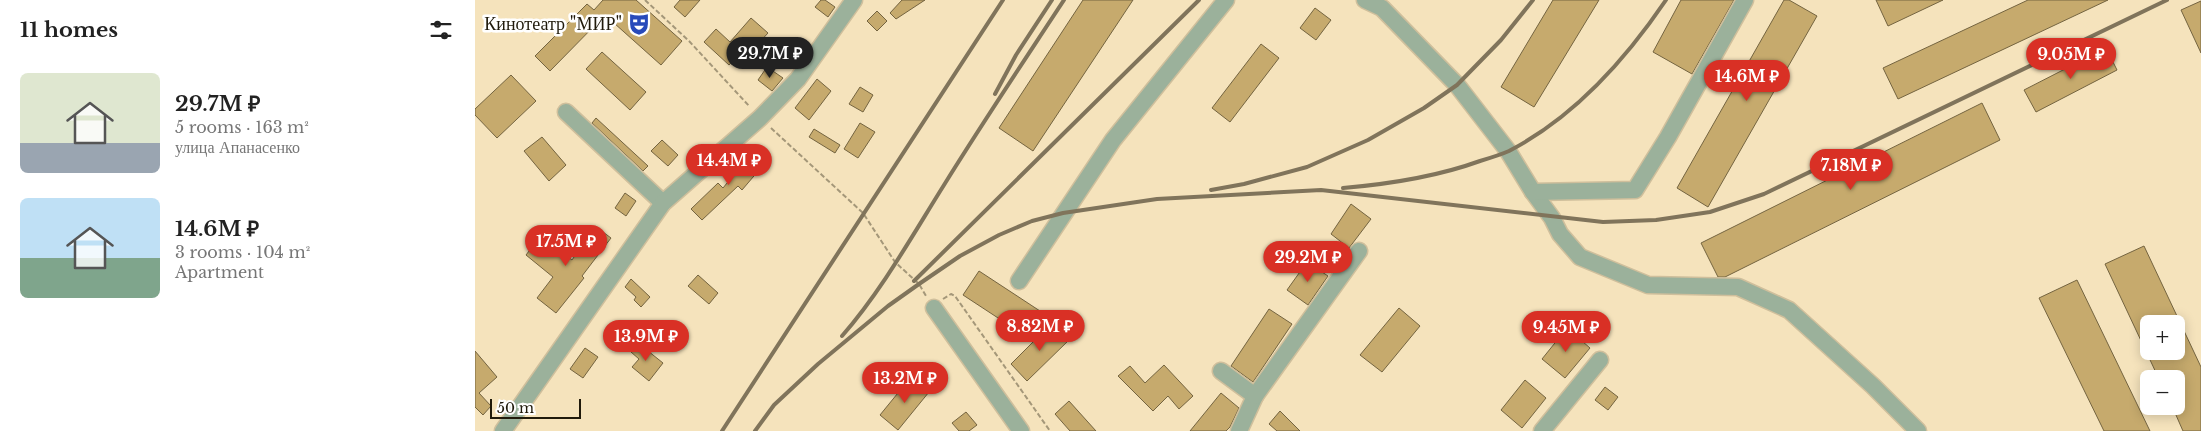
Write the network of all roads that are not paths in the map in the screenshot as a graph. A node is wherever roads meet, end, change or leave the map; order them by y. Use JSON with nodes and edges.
{"nodes":[{"id":1,"x":854,"y":0,"type":"edge"},
{"id":2,"x":1226,"y":0,"type":"edge"},
{"id":3,"x":1365,"y":0,"type":"edge"},
{"id":4,"x":1745,"y":0,"type":"edge"},
{"id":5,"x":565,"y":112,"type":"dead end"},
{"id":6,"x":1533,"y":192,"type":"junction"},
{"id":7,"x":663,"y":203,"type":"junction"},
{"id":8,"x":1359,"y":251,"type":"dead end"},
{"id":9,"x":1019,"y":282,"type":"dead end"},
{"id":10,"x":934,"y":308,"type":"road end"},
{"id":11,"x":1599,"y":360,"type":"dead end"},
{"id":12,"x":1221,"y":371,"type":"dead end"},
{"id":13,"x":1255,"y":396,"type":"junction"},
{"id":14,"x":503,"y":431,"type":"edge"},
{"id":15,"x":1021,"y":431,"type":"edge"},
{"id":16,"x":1239,"y":431,"type":"edge"},
{"id":17,"x":1542,"y":431,"type":"edge"},
{"id":18,"x":1918,"y":431,"type":"edge"}],
"edges":[{"from":1,"to":7,"type":"street"},
{"from":2,"to":9,"type":"street"},
{"from":3,"to":6,"type":"street"},
{"from":4,"to":6,"type":"street"},
{"from":5,"to":7,"type":"street"},
{"from":6,"to":18,"type":"street"},
{"from":7,"to":14,"type":"street"},
{"from":8,"to":13,"type":"street"},
{"from":10,"to":15,"type":"street"},
{"from":11,"to":17,"type":"street"},
{"from":12,"to":13,"type":"street"},
{"from":13,"to":16,"type":"street"}]}
